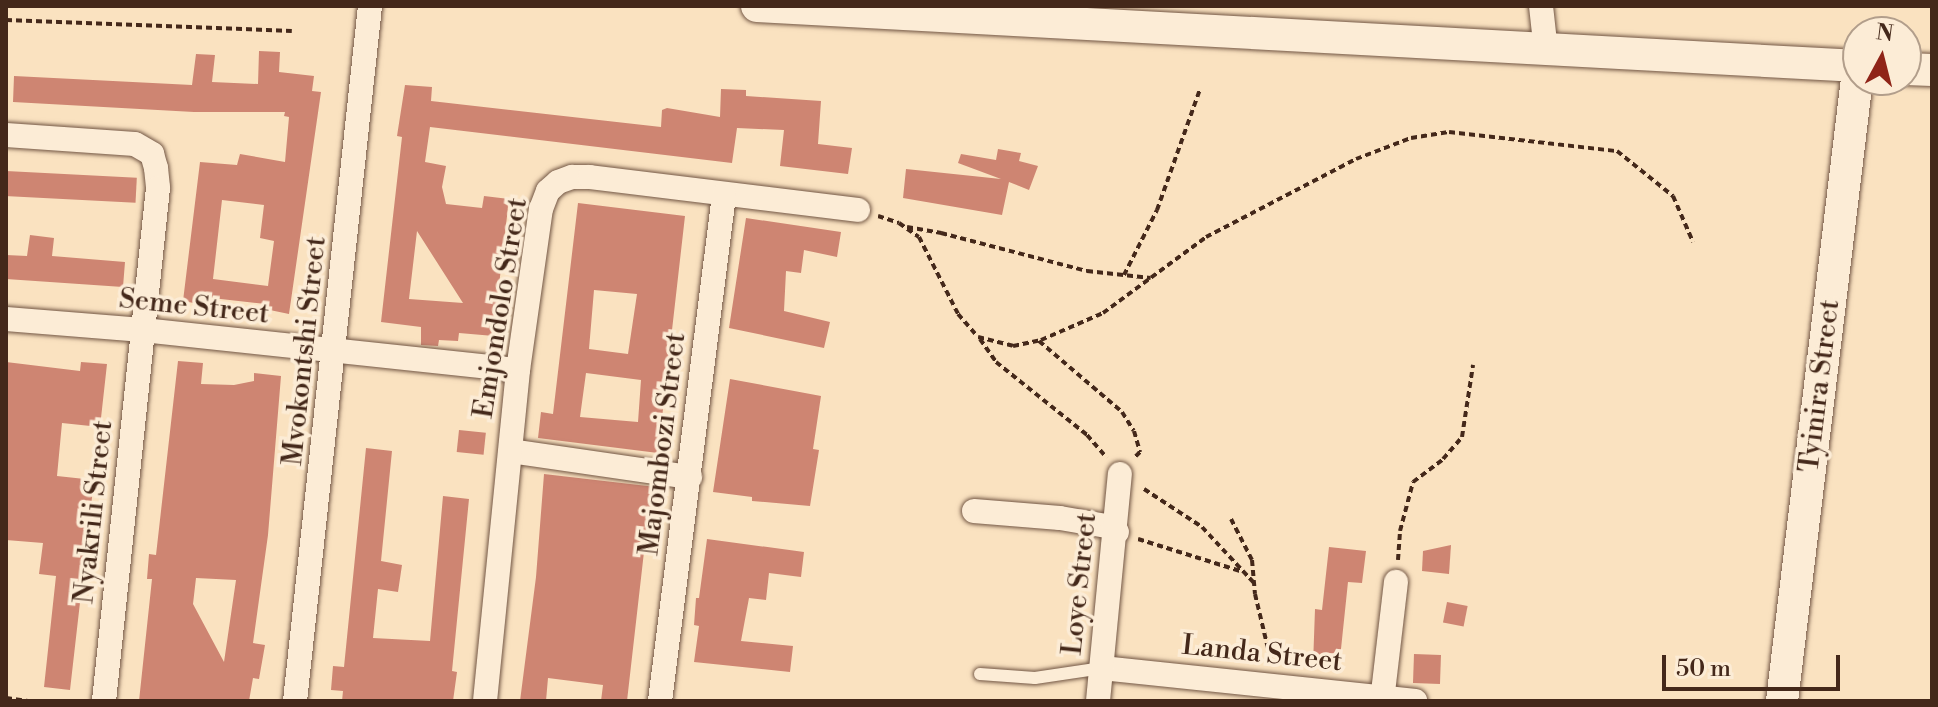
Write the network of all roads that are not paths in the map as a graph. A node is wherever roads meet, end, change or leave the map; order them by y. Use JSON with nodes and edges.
{"nodes":[{"id":1,"x":370,"y":6,"type":"edge"},
{"id":2,"x":757,"y":6,"type":"edge"},
{"id":3,"x":1541,"y":6,"type":"edge"},
{"id":4,"x":1546,"y":51,"type":"junction"},
{"id":5,"x":1842,"y":67,"type":"edge"},
{"id":6,"x":1855,"y":96,"type":"edge"},
{"id":7,"x":6,"y":135,"type":"edge"},
{"id":8,"x":724,"y":195,"type":"junction"},
{"id":9,"x":858,"y":210,"type":"road end"},
{"id":10,"x":6,"y":319,"type":"edge"},
{"id":11,"x":143,"y":330,"type":"junction"},
{"id":12,"x":335,"y":353,"type":"junction"},
{"id":13,"x":518,"y":370,"type":"junction"},
{"id":14,"x":511,"y":451,"type":"junction"},
{"id":15,"x":1120,"y":474,"type":"road end"},
{"id":16,"x":690,"y":477,"type":"junction"},
{"id":17,"x":974,"y":511,"type":"dead end"},
{"id":18,"x":1117,"y":532,"type":"junction"},
{"id":19,"x":1396,"y":582,"type":"road end"},
{"id":20,"x":1102,"y":668,"type":"junction"},
{"id":21,"x":980,"y":674,"type":"dead end"},
{"id":22,"x":1383,"y":699,"type":"edge"},
{"id":23,"x":104,"y":701,"type":"edge"},
{"id":24,"x":295,"y":701,"type":"edge"},
{"id":25,"x":485,"y":701,"type":"edge"},
{"id":26,"x":660,"y":701,"type":"edge"},
{"id":27,"x":1098,"y":701,"type":"edge"},
{"id":28,"x":1415,"y":701,"type":"edge"},
{"id":29,"x":1782,"y":701,"type":"edge"}],
"edges":[{"from":1,"to":12,"type":"street","name":"Mvokontshi Street"},
{"from":2,"to":4,"type":"main road"},
{"from":3,"to":4,"type":"street"},
{"from":4,"to":5,"type":"main road"},
{"from":6,"to":29,"type":"main road","name":"Tyinira Street"},
{"from":7,"to":11,"type":"street","name":"Nyakrili Street"},
{"from":8,"to":9,"type":"street","name":"Emjondolo Street"},
{"from":8,"to":13,"type":"street","name":"Emjondolo Street"},
{"from":8,"to":16,"type":"street","name":"Majombozi Street"},
{"from":10,"to":11,"type":"street","name":"Seme Street"},
{"from":11,"to":12,"type":"street","name":"Seme Street"},
{"from":11,"to":23,"type":"street","name":"Nyakrili Street"},
{"from":12,"to":13,"type":"street","name":"Seme Street"},
{"from":12,"to":24,"type":"street","name":"Mvokontshi Street"},
{"from":13,"to":14,"type":"street","name":"Emjondolo Street"},
{"from":14,"to":16,"type":"street"},
{"from":14,"to":25,"type":"street","name":"Emjondolo Street"},
{"from":15,"to":18,"type":"street","name":"Loye Street"},
{"from":16,"to":26,"type":"street","name":"Majombozi Street"},
{"from":17,"to":18,"type":"street"},
{"from":18,"to":20,"type":"street","name":"Loye Street"},
{"from":19,"to":22,"type":"street"},
{"from":20,"to":21,"type":"lane"},
{"from":20,"to":22,"type":"street","name":"Landa Street"},
{"from":20,"to":27,"type":"street","name":"Loye Street"},
{"from":22,"to":28,"type":"street","name":"Landa Street"}]}
